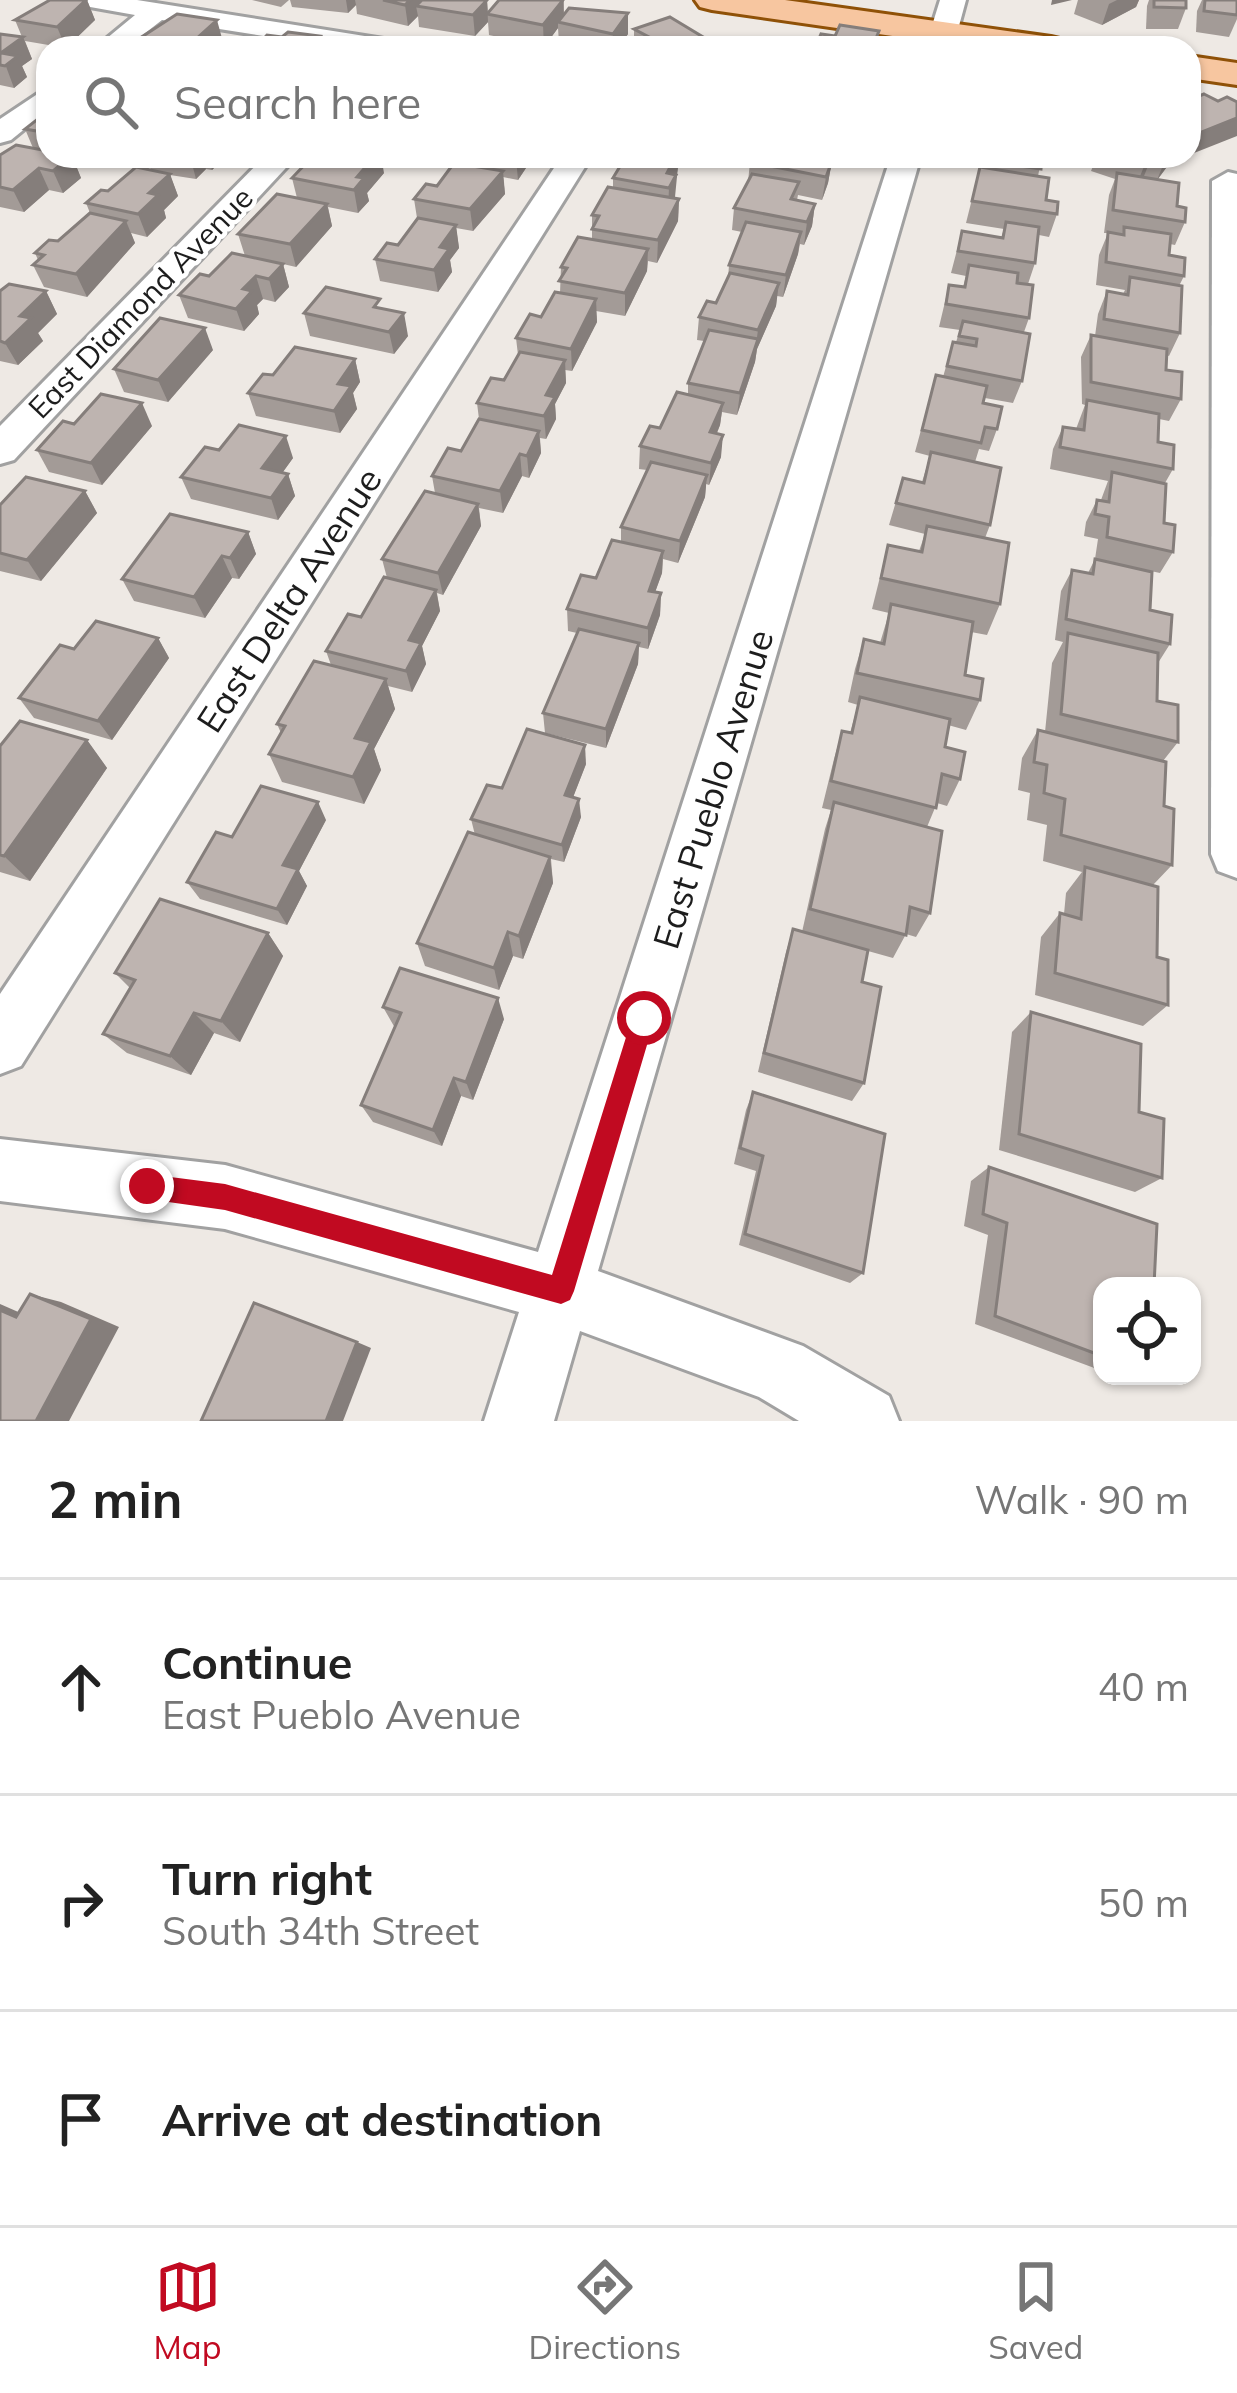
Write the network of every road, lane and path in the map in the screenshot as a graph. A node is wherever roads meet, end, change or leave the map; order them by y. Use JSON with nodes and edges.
{"nodes":[{"id":1,"x":88,"y":0,"type":"edge"},
{"id":2,"x":712,"y":0,"type":"edge"},
{"id":3,"x":157,"y":11,"type":"junction"},
{"id":4,"x":945,"y":27,"type":"edge"},
{"id":5,"x":125,"y":36,"type":"edge"},
{"id":6,"x":312,"y":36,"type":"edge"},
{"id":7,"x":990,"y":36,"type":"edge"},
{"id":8,"x":1201,"y":69,"type":"edge"},
{"id":9,"x":1237,"y":74,"type":"edge"},
{"id":10,"x":36,"y":106,"type":"edge"},
{"id":11,"x":0,"y":134,"type":"edge"},
{"id":12,"x":270,"y":168,"type":"edge"},
{"id":13,"x":569,"y":168,"type":"edge"},
{"id":14,"x":902,"y":168,"type":"edge"},
{"id":15,"x":1233,"y":182,"type":"edge"},
{"id":16,"x":0,"y":450,"type":"edge"},
{"id":17,"x":1237,"y":854,"type":"edge"},
{"id":18,"x":0,"y":1045,"type":"edge"},
{"id":19,"x":0,"y":1170,"type":"edge"},
{"id":20,"x":561,"y":1291,"type":"junction"},
{"id":21,"x":519,"y":1421,"type":"edge"},
{"id":22,"x":864,"y":1421,"type":"edge"}],
"edges":[{"from":1,"to":3,"type":"street"},
{"from":2,"to":4,"type":"main road"},
{"from":3,"to":5,"type":"street"},
{"from":3,"to":6,"type":"street"},
{"from":4,"to":7,"type":"main road"},
{"from":8,"to":9,"type":"main road"},
{"from":10,"to":11,"type":"street"},
{"from":12,"to":16,"type":"street","name":"East Diamond Avenue"},
{"from":13,"to":18,"type":"street","name":"East Delta Avenue"},
{"from":14,"to":20,"type":"street","name":"East Pueblo Avenue"},
{"from":15,"to":17,"type":"street"},
{"from":19,"to":20,"type":"street"},
{"from":20,"to":21,"type":"street","name":"East Pueblo Avenue"},
{"from":20,"to":22,"type":"street"}]}
